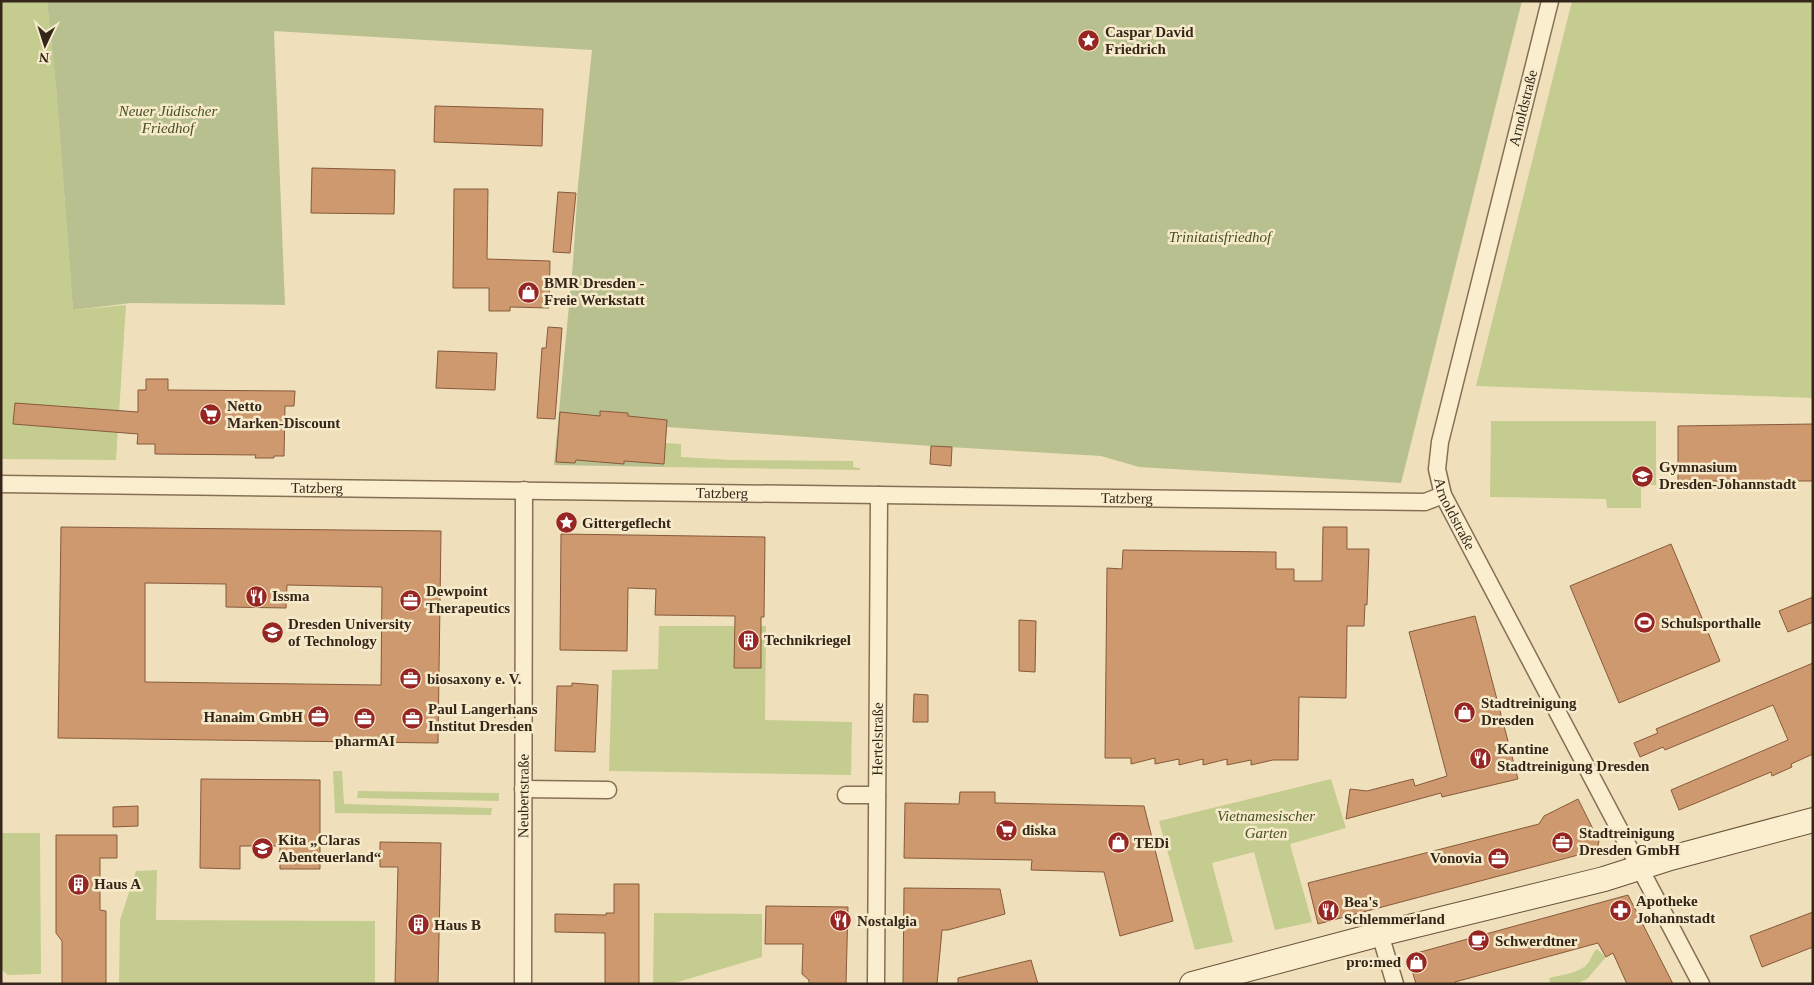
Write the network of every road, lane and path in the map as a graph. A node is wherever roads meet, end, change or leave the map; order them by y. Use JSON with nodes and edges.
{"nodes":[{"id":1,"x":1550,"y":1,"type":"edge"},
{"id":2,"x":1,"y":484,"type":"edge"},
{"id":3,"x":524,"y":490,"type":"junction"},
{"id":4,"x":880,"y":495,"type":"junction"},
{"id":5,"x":1442,"y":495,"type":"junction"},
{"id":6,"x":523,"y":789,"type":"junction"},
{"id":7,"x":608,"y":790,"type":"dead end"},
{"id":8,"x":846,"y":795,"type":"dead end"},
{"id":9,"x":877,"y":795,"type":"junction"},
{"id":10,"x":1813,"y":820,"type":"edge"},
{"id":11,"x":1639,"y":868,"type":"junction"},
{"id":12,"x":1380,"y":934,"type":"junction"},
{"id":13,"x":523,"y":984,"type":"edge"},
{"id":14,"x":876,"y":984,"type":"edge"},
{"id":15,"x":1192,"y":984,"type":"edge"},
{"id":16,"x":1395,"y":984,"type":"edge"},
{"id":17,"x":1701,"y":984,"type":"edge"}],
"edges":[{"from":1,"to":5,"type":"street","name":"Arnoldstraße"},
{"from":2,"to":3,"type":"street","name":"Tatzberg"},
{"from":3,"to":4,"type":"street","name":"Tatzberg"},
{"from":3,"to":6,"type":"street","name":"Neubertstraße"},
{"from":4,"to":5,"type":"street","name":"Tatzberg"},
{"from":4,"to":9,"type":"street","name":"Hertelstraße"},
{"from":5,"to":11,"type":"street","name":"Arnoldstraße"},
{"from":6,"to":7,"type":"street"},
{"from":6,"to":13,"type":"street","name":"Neubertstraße"},
{"from":8,"to":9,"type":"street"},
{"from":9,"to":14,"type":"street","name":"Hertelstraße"},
{"from":10,"to":11,"type":"street"},
{"from":11,"to":12,"type":"street"},
{"from":11,"to":17,"type":"street","name":"Arnoldstraße"},
{"from":12,"to":15,"type":"street"},
{"from":12,"to":16,"type":"street"}]}
